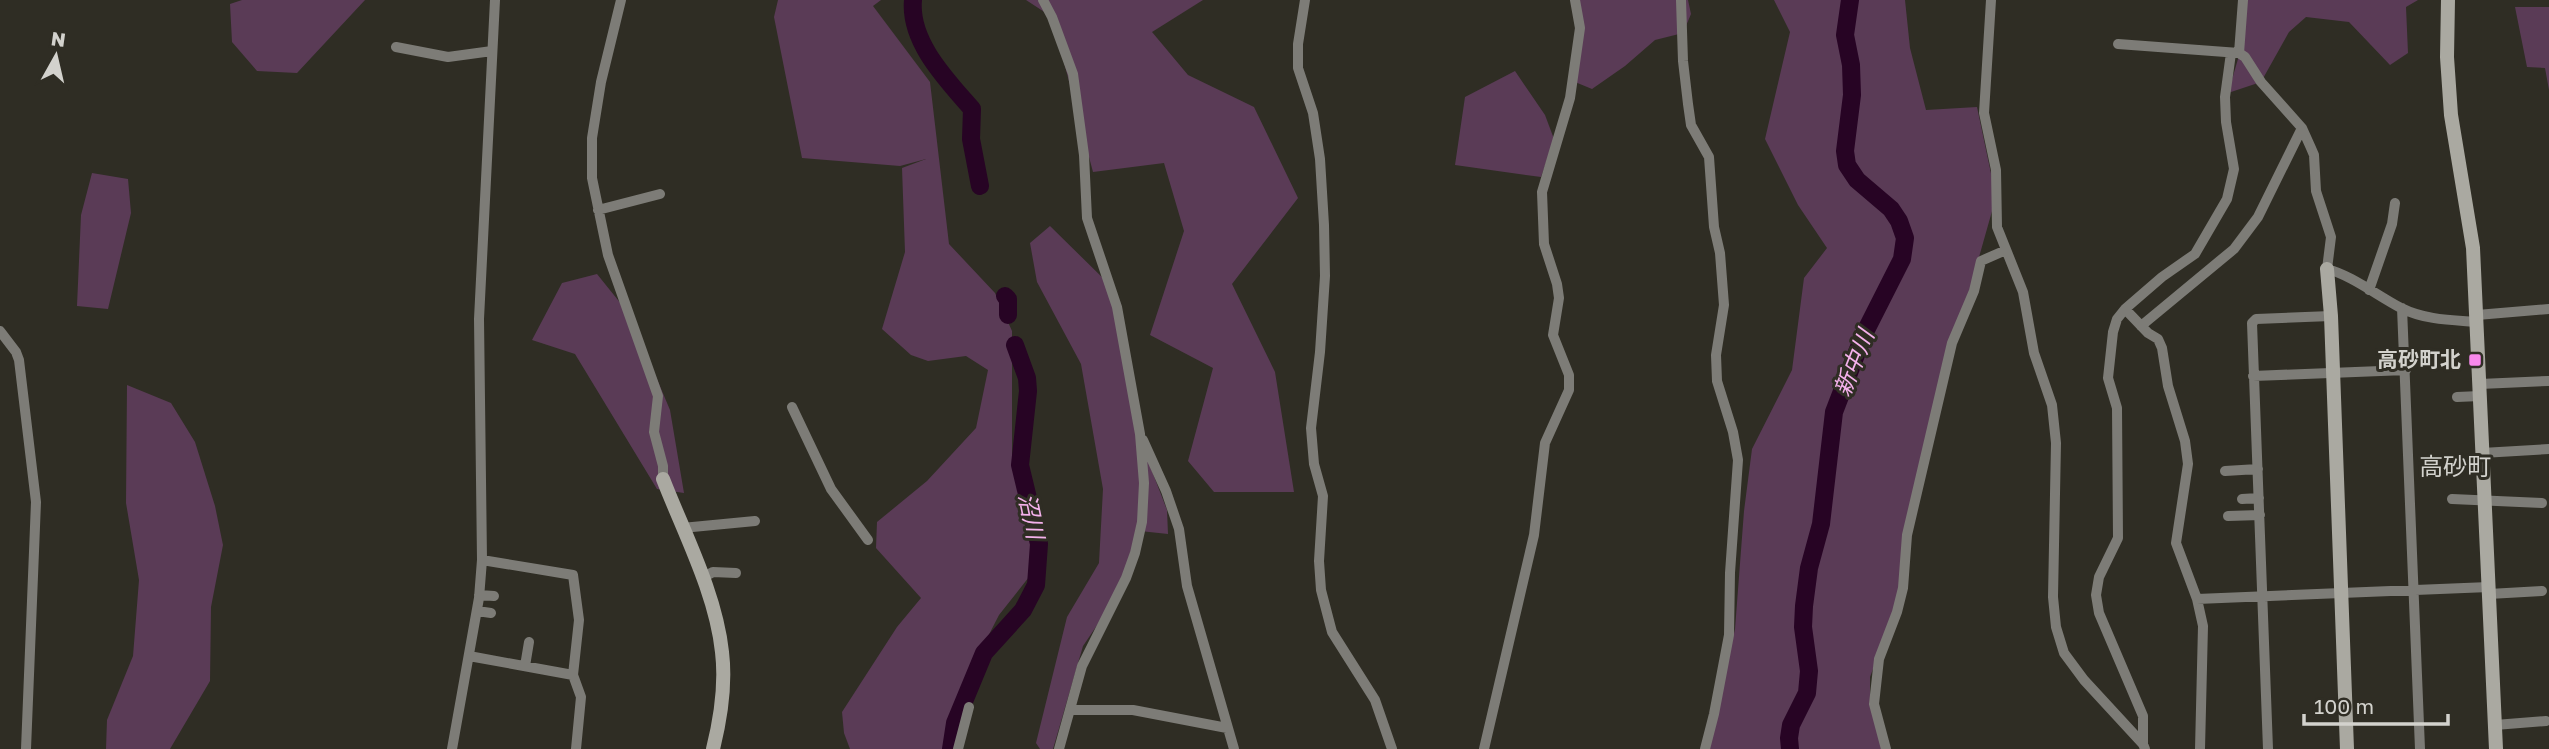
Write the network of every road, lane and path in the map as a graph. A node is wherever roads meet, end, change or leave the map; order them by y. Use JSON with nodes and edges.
{"nodes":[{"id":1,"x":495,"y":0,"type":"edge"},
{"id":2,"x":621,"y":0,"type":"edge"},
{"id":3,"x":1043,"y":0,"type":"edge"},
{"id":4,"x":1305,"y":0,"type":"edge"},
{"id":5,"x":1575,"y":0,"type":"edge"},
{"id":6,"x":1681,"y":0,"type":"edge"},
{"id":7,"x":1991,"y":0,"type":"edge"},
{"id":8,"x":2243,"y":0,"type":"edge"},
{"id":9,"x":2448,"y":0,"type":"edge"},
{"id":10,"x":2118,"y":44,"type":"dead end"},
{"id":11,"x":396,"y":47,"type":"dead end"},
{"id":12,"x":492,"y":51,"type":"junction"},
{"id":13,"x":2235,"y":53,"type":"junction"},
{"id":14,"x":2302,"y":128,"type":"junction"},
{"id":15,"x":660,"y":194,"type":"dead end"},
{"id":16,"x":2395,"y":203,"type":"dead end"},
{"id":17,"x":598,"y":210,"type":"junction"},
{"id":18,"x":2006,"y":250,"type":"junction"},
{"id":19,"x":2327,"y":269,"type":"junction"},
{"id":20,"x":2369,"y":290,"type":"junction"},
{"id":21,"x":2402,"y":308,"type":"junction"},
{"id":22,"x":2125,"y":309,"type":"junction"},
{"id":23,"x":2549,"y":309,"type":"edge"},
{"id":24,"x":2331,"y":316,"type":"junction"},
{"id":25,"x":2477,"y":319,"type":"junction"},
{"id":26,"x":2141,"y":326,"type":"junction"},
{"id":27,"x":0,"y":331,"type":"edge"},
{"id":28,"x":2406,"y":370,"type":"junction"},
{"id":29,"x":2332,"y":371,"type":"junction"},
{"id":30,"x":2253,"y":376,"type":"junction"},
{"id":31,"x":2548,"y":382,"type":"edge"},
{"id":32,"x":2480,"y":390,"type":"junction"},
{"id":33,"x":2456,"y":397,"type":"dead end"},
{"id":34,"x":792,"y":407,"type":"dead end"},
{"id":35,"x":1140,"y":433,"type":"junction"},
{"id":36,"x":2549,"y":449,"type":"edge"},
{"id":37,"x":2482,"y":453,"type":"junction"},
{"id":38,"x":2258,"y":469,"type":"junction"},
{"id":39,"x":2225,"y":471,"type":"dead end"},
{"id":40,"x":663,"y":479,"type":"joint"},
{"id":41,"x":2259,"y":498,"type":"junction"},
{"id":42,"x":2242,"y":499,"type":"dead end"},
{"id":43,"x":2452,"y":499,"type":"dead end"},
{"id":44,"x":2485,"y":502,"type":"junction"},
{"id":45,"x":2542,"y":503,"type":"dead end"},
{"id":46,"x":2260,"y":514,"type":"junction"},
{"id":47,"x":2228,"y":516,"type":"dead end"},
{"id":48,"x":755,"y":521,"type":"dead end"},
{"id":49,"x":682,"y":528,"type":"junction"},
{"id":50,"x":868,"y":540,"type":"dead end"},
{"id":51,"x":482,"y":560,"type":"junction"},
{"id":52,"x":736,"y":572,"type":"dead end"},
{"id":53,"x":702,"y":578,"type":"junction"},
{"id":54,"x":2413,"y":590,"type":"junction"},
{"id":55,"x":2489,"y":591,"type":"junction"},
{"id":56,"x":2542,"y":591,"type":"dead end"},
{"id":57,"x":2341,"y":594,"type":"junction"},
{"id":58,"x":479,"y":595,"type":"junction"},
{"id":59,"x":494,"y":596,"type":"dead end"},
{"id":60,"x":2264,"y":596,"type":"junction"},
{"id":61,"x":2197,"y":599,"type":"junction"},
{"id":62,"x":477,"y":611,"type":"junction"},
{"id":63,"x":491,"y":613,"type":"dead end"},
{"id":64,"x":474,"y":630,"type":"junction"},
{"id":65,"x":486,"y":631,"type":"dead end"},
{"id":66,"x":529,"y":642,"type":"dead end"},
{"id":67,"x":469,"y":656,"type":"junction"},
{"id":68,"x":525,"y":666,"type":"junction"},
{"id":69,"x":573,"y":675,"type":"junction"},
{"id":70,"x":969,"y":706,"type":"dead end"},
{"id":71,"x":1070,"y":710,"type":"junction"},
{"id":72,"x":2546,"y":721,"type":"dead end"},
{"id":73,"x":2495,"y":724,"type":"junction"},
{"id":74,"x":1227,"y":728,"type":"junction"},
{"id":75,"x":1232,"y":744,"type":"edge"},
{"id":76,"x":2144,"y":746,"type":"edge"},
{"id":77,"x":26,"y":749,"type":"edge"},
{"id":78,"x":452,"y":749,"type":"edge"},
{"id":79,"x":576,"y":749,"type":"edge"},
{"id":80,"x":713,"y":749,"type":"edge"},
{"id":81,"x":958,"y":749,"type":"edge"},
{"id":82,"x":1059,"y":749,"type":"edge"},
{"id":83,"x":1244,"y":749,"type":"edge"},
{"id":84,"x":1392,"y":749,"type":"edge"},
{"id":85,"x":1484,"y":749,"type":"edge"},
{"id":86,"x":1705,"y":749,"type":"edge"},
{"id":87,"x":1886,"y":749,"type":"edge"},
{"id":88,"x":2200,"y":749,"type":"edge"},
{"id":89,"x":2268,"y":749,"type":"edge"},
{"id":90,"x":2347,"y":749,"type":"edge"},
{"id":91,"x":2420,"y":749,"type":"edge"},
{"id":92,"x":2496,"y":749,"type":"edge"}],
"edges":[{"from":1,"to":12,"type":"street"},
{"from":2,"to":17,"type":"street"},
{"from":3,"to":35,"type":"street"},
{"from":4,"to":84,"type":"street"},
{"from":5,"to":85,"type":"street"},
{"from":6,"to":86,"type":"street"},
{"from":7,"to":18,"type":"street"},
{"from":8,"to":13,"type":"street"},
{"from":9,"to":25,"type":"street"},
{"from":10,"to":13,"type":"street"},
{"from":11,"to":12,"type":"street"},
{"from":12,"to":51,"type":"street"},
{"from":13,"to":14,"type":"street"},
{"from":13,"to":22,"type":"street"},
{"from":14,"to":19,"type":"street"},
{"from":14,"to":26,"type":"street"},
{"from":15,"to":17,"type":"street"},
{"from":16,"to":20,"type":"street"},
{"from":17,"to":40,"type":"street"},
{"from":18,"to":76,"type":"street"},
{"from":18,"to":87,"type":"street"},
{"from":19,"to":20,"type":"street"},
{"from":19,"to":24,"type":"street"},
{"from":20,"to":21,"type":"street"},
{"from":21,"to":25,"type":"street"},
{"from":21,"to":28,"type":"street"},
{"from":22,"to":26,"type":"street"},
{"from":22,"to":76,"type":"street"},
{"from":23,"to":25,"type":"street"},
{"from":24,"to":29,"type":"street"},
{"from":24,"to":30,"type":"street"},
{"from":25,"to":32,"type":"street"},
{"from":26,"to":61,"type":"street"},
{"from":27,"to":77,"type":"street"},
{"from":28,"to":29,"type":"street"},
{"from":28,"to":54,"type":"street"},
{"from":29,"to":30,"type":"street"},
{"from":29,"to":57,"type":"street"},
{"from":30,"to":38,"type":"street"},
{"from":31,"to":32,"type":"street"},
{"from":32,"to":33,"type":"street"},
{"from":32,"to":37,"type":"street"},
{"from":34,"to":50,"type":"street"},
{"from":35,"to":71,"type":"street"},
{"from":35,"to":74,"type":"street"},
{"from":36,"to":37,"type":"street"},
{"from":37,"to":44,"type":"street"},
{"from":38,"to":39,"type":"street"},
{"from":38,"to":41,"type":"street"},
{"from":40,"to":49,"type":"street"},
{"from":41,"to":42,"type":"street"},
{"from":41,"to":46,"type":"street"},
{"from":43,"to":44,"type":"street"},
{"from":44,"to":45,"type":"street"},
{"from":44,"to":55,"type":"street"},
{"from":46,"to":47,"type":"street"},
{"from":46,"to":60,"type":"street"},
{"from":48,"to":49,"type":"street"},
{"from":49,"to":53,"type":"street"},
{"from":51,"to":58,"type":"street"},
{"from":51,"to":69,"type":"street"},
{"from":52,"to":53,"type":"street"},
{"from":53,"to":80,"type":"street"},
{"from":54,"to":55,"type":"street"},
{"from":54,"to":57,"type":"street"},
{"from":54,"to":91,"type":"street"},
{"from":55,"to":56,"type":"street"},
{"from":55,"to":73,"type":"street"},
{"from":57,"to":60,"type":"street"},
{"from":57,"to":90,"type":"street"},
{"from":58,"to":59,"type":"street"},
{"from":58,"to":62,"type":"street"},
{"from":60,"to":61,"type":"street"},
{"from":60,"to":89,"type":"street"},
{"from":61,"to":88,"type":"street"},
{"from":62,"to":63,"type":"street"},
{"from":62,"to":64,"type":"street"},
{"from":64,"to":65,"type":"street"},
{"from":64,"to":67,"type":"street"},
{"from":66,"to":68,"type":"street"},
{"from":67,"to":68,"type":"street"},
{"from":67,"to":78,"type":"street"},
{"from":68,"to":69,"type":"street"},
{"from":69,"to":79,"type":"street"},
{"from":70,"to":81,"type":"street"},
{"from":71,"to":74,"type":"street"},
{"from":71,"to":82,"type":"street"},
{"from":72,"to":73,"type":"street"},
{"from":73,"to":92,"type":"street"},
{"from":74,"to":75,"type":"street"},
{"from":75,"to":83,"type":"street"}]}
